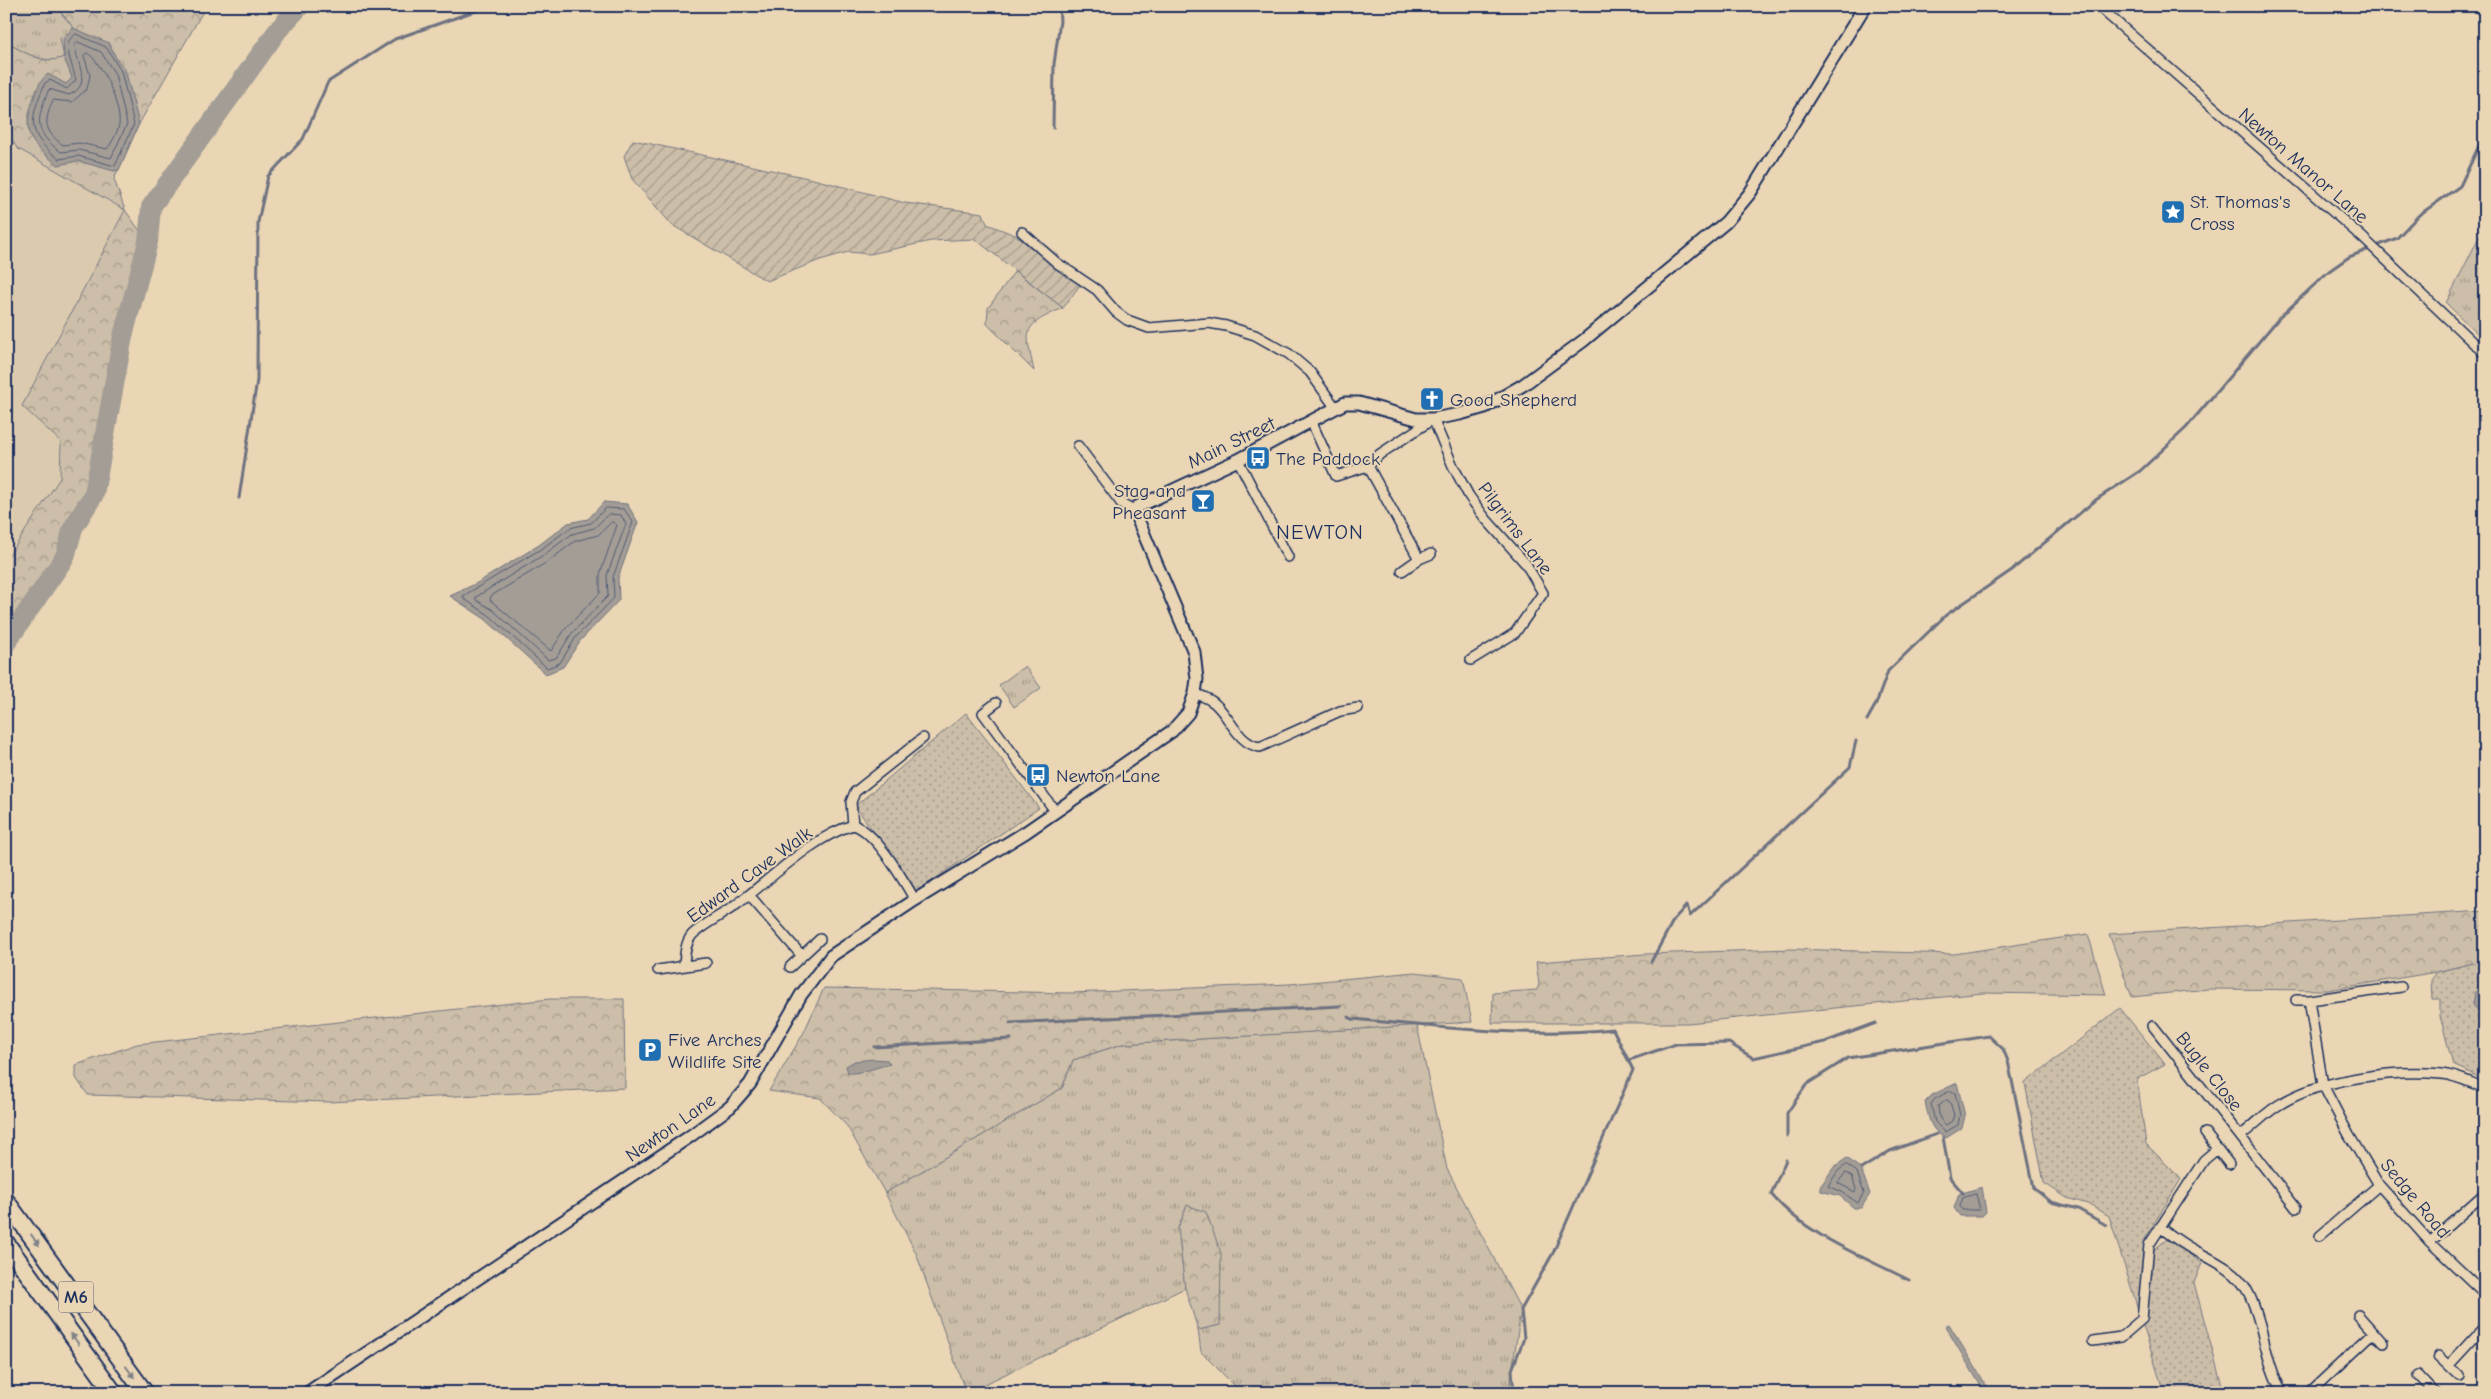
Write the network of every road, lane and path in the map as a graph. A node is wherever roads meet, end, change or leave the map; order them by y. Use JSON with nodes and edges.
{"nodes":[{"id":1,"x":1865,"y":6,"type":"edge"},
{"id":2,"x":2098,"y":6,"type":"edge"},
{"id":3,"x":1022,"y":232,"type":"dead end"},
{"id":4,"x":2485,"y":354,"type":"edge"},
{"id":5,"x":1335,"y":407,"type":"junction"},
{"id":6,"x":1433,"y":419,"type":"junction"},
{"id":7,"x":1311,"y":421,"type":"junction"},
{"id":8,"x":1078,"y":446,"type":"dead end"},
{"id":9,"x":1238,"y":460,"type":"junction"},
{"id":10,"x":1368,"y":466,"type":"junction"},
{"id":11,"x":1138,"y":508,"type":"junction"},
{"id":12,"x":1432,"y":554,"type":"dead end"},
{"id":13,"x":1288,"y":557,"type":"dead end"},
{"id":14,"x":1419,"y":559,"type":"junction"},
{"id":15,"x":1402,"y":571,"type":"dead end"},
{"id":16,"x":1472,"y":660,"type":"dead end"},
{"id":17,"x":1195,"y":693,"type":"junction"},
{"id":18,"x":996,"y":703,"type":"dead end"},
{"id":19,"x":1358,"y":708,"type":"dead end"},
{"id":20,"x":923,"y":738,"type":"dead end"},
{"id":21,"x":1055,"y":811,"type":"junction"},
{"id":22,"x":853,"y":825,"type":"junction"},
{"id":23,"x":749,"y":895,"type":"junction"},
{"id":24,"x":915,"y":900,"type":"junction"},
{"id":25,"x":820,"y":939,"type":"dead end"},
{"id":26,"x":802,"y":956,"type":"junction"},
{"id":27,"x":706,"y":963,"type":"dead end"},
{"id":28,"x":684,"y":964,"type":"junction"},
{"id":29,"x":790,"y":967,"type":"dead end"},
{"id":30,"x":658,"y":970,"type":"dead end"},
{"id":31,"x":2402,"y":987,"type":"dead end"},
{"id":32,"x":2296,"y":1000,"type":"dead end"},
{"id":33,"x":2309,"y":1000,"type":"junction"},
{"id":34,"x":2153,"y":1026,"type":"dead end"},
{"id":35,"x":2323,"y":1084,"type":"junction"},
{"id":36,"x":2485,"y":1088,"type":"edge"},
{"id":37,"x":2205,"y":1133,"type":"dead end"},
{"id":38,"x":2240,"y":1136,"type":"junction"},
{"id":39,"x":2216,"y":1150,"type":"junction"},
{"id":40,"x":2229,"y":1164,"type":"dead end"},
{"id":41,"x":2379,"y":1185,"type":"junction"},
{"id":42,"x":2485,"y":1193,"type":"edge"},
{"id":43,"x":6,"y":1201,"type":"edge"},
{"id":44,"x":2296,"y":1208,"type":"dead end"},
{"id":45,"x":2160,"y":1227,"type":"junction"},
{"id":46,"x":2320,"y":1236,"type":"dead end"},
{"id":47,"x":2430,"y":1242,"type":"junction"},
{"id":48,"x":6,"y":1243,"type":"edge"},
{"id":49,"x":2485,"y":1294,"type":"edge"},
{"id":50,"x":2358,"y":1315,"type":"dead end"},
{"id":51,"x":2485,"y":1326,"type":"edge"},
{"id":52,"x":2373,"y":1333,"type":"junction"},
{"id":53,"x":2093,"y":1340,"type":"dead end"},
{"id":54,"x":2383,"y":1343,"type":"dead end"},
{"id":55,"x":2438,"y":1356,"type":"dead end"},
{"id":56,"x":2449,"y":1365,"type":"junction"},
{"id":57,"x":2418,"y":1375,"type":"dead end"},
{"id":58,"x":2459,"y":1376,"type":"dead end"},
{"id":59,"x":114,"y":1393,"type":"edge"},
{"id":60,"x":145,"y":1393,"type":"edge"},
{"id":61,"x":307,"y":1393,"type":"edge"},
{"id":62,"x":2283,"y":1393,"type":"edge"},
{"id":63,"x":2309,"y":1393,"type":"edge"},
{"id":64,"x":2434,"y":1393,"type":"edge"}],
"edges":[{"from":1,"to":6,"type":"street"},
{"from":2,"to":4,"type":"street","name":"Newton Manor Lane"},
{"from":3,"to":5,"type":"street"},
{"from":5,"to":6,"type":"street"},
{"from":5,"to":7,"type":"street","name":"Main Street"},
{"from":6,"to":10,"type":"street"},
{"from":6,"to":16,"type":"street","name":"Pilgrims Lane"},
{"from":7,"to":9,"type":"street","name":"Main Street"},
{"from":7,"to":10,"type":"street"},
{"from":8,"to":11,"type":"street"},
{"from":9,"to":11,"type":"street","name":"Main Street"},
{"from":9,"to":13,"type":"street"},
{"from":10,"to":14,"type":"street"},
{"from":11,"to":17,"type":"street","name":"Newton Lane"},
{"from":12,"to":14,"type":"street"},
{"from":14,"to":15,"type":"street"},
{"from":17,"to":19,"type":"street"},
{"from":17,"to":21,"type":"street","name":"Newton Lane"},
{"from":18,"to":21,"type":"street"},
{"from":20,"to":22,"type":"street"},
{"from":21,"to":24,"type":"street","name":"Newton Lane"},
{"from":22,"to":23,"type":"street","name":"Edward Cave Walk"},
{"from":22,"to":24,"type":"street"},
{"from":23,"to":26,"type":"street"},
{"from":23,"to":28,"type":"street","name":"Edward Cave Walk"},
{"from":24,"to":61,"type":"street","name":"Newton Lane"},
{"from":25,"to":26,"type":"street"},
{"from":26,"to":29,"type":"street"},
{"from":27,"to":28,"type":"street"},
{"from":28,"to":30,"type":"street"},
{"from":31,"to":33,"type":"street"},
{"from":32,"to":33,"type":"street"},
{"from":33,"to":35,"type":"street","name":"Sedge Road"},
{"from":34,"to":38,"type":"street","name":"Bugle Close"},
{"from":35,"to":36,"type":"street","name":"Bugle Close"},
{"from":35,"to":38,"type":"street","name":"Bugle Close"},
{"from":35,"to":41,"type":"street","name":"Sedge Road"},
{"from":37,"to":39,"type":"street"},
{"from":38,"to":44,"type":"street","name":"Bugle Close"},
{"from":39,"to":40,"type":"street"},
{"from":39,"to":45,"type":"street"},
{"from":41,"to":46,"type":"street"},
{"from":41,"to":47,"type":"street","name":"Sedge Road"},
{"from":42,"to":47,"type":"street"},
{"from":43,"to":60,"type":"highway","number":"M6","one_way":true},
{"from":45,"to":53,"type":"street"},
{"from":45,"to":62,"type":"street"},
{"from":47,"to":49,"type":"street","name":"Sedge Road"},
{"from":59,"to":48,"type":"highway","number":"M6","one_way":true},
{"from":50,"to":52,"type":"street"},
{"from":51,"to":56,"type":"street"},
{"from":52,"to":54,"type":"street"},
{"from":52,"to":63,"type":"street"},
{"from":55,"to":56,"type":"street"},
{"from":56,"to":58,"type":"street"},
{"from":57,"to":64,"type":"street"}]}
